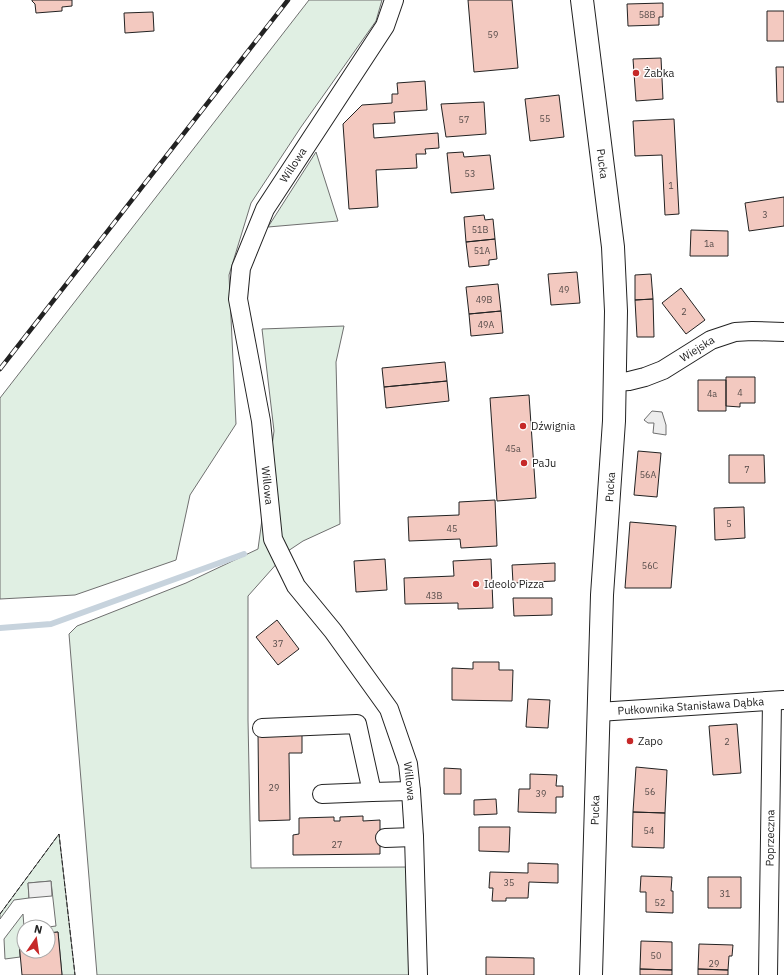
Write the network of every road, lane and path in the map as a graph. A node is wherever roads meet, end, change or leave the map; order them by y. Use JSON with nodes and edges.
{"nodes":[{"id":1,"x":394,"y":0,"type":"edge"},
{"id":2,"x":582,"y":0,"type":"edge"},
{"id":3,"x":784,"y":332,"type":"edge"},
{"id":4,"x":615,"y":382,"type":"junction"},
{"id":5,"x":778,"y":701,"type":"edge"},
{"id":6,"x":598,"y":712,"type":"junction"},
{"id":7,"x":262,"y":728,"type":"dead end"},
{"id":8,"x":411,"y":791,"type":"junction"},
{"id":9,"x":372,"y":792,"type":"junction"},
{"id":10,"x":322,"y":794,"type":"dead end"},
{"id":11,"x":414,"y":837,"type":"junction"},
{"id":12,"x":385,"y":838,"type":"dead end"},
{"id":13,"x":418,"y":975,"type":"edge"},
{"id":14,"x":591,"y":975,"type":"edge"},
{"id":15,"x":768,"y":975,"type":"edge"}],
"edges":[{"from":1,"to":8,"type":"street","name":"Willowa"},
{"from":2,"to":4,"type":"main road","name":"Pucka"},
{"from":3,"to":4,"type":"street","name":"Wiejska"},
{"from":4,"to":6,"type":"main road","name":"Pucka"},
{"from":5,"to":6,"type":"street","name":"Pułkownika Stanisława Dąbka"},
{"from":5,"to":15,"type":"street","name":"Poprzeczna"},
{"from":6,"to":14,"type":"main road","name":"Pucka"},
{"from":7,"to":9,"type":"street"},
{"from":8,"to":9,"type":"street"},
{"from":8,"to":11,"type":"street","name":"Willowa"},
{"from":9,"to":10,"type":"street"},
{"from":11,"to":12,"type":"street"},
{"from":11,"to":13,"type":"street","name":"Willowa"}]}
